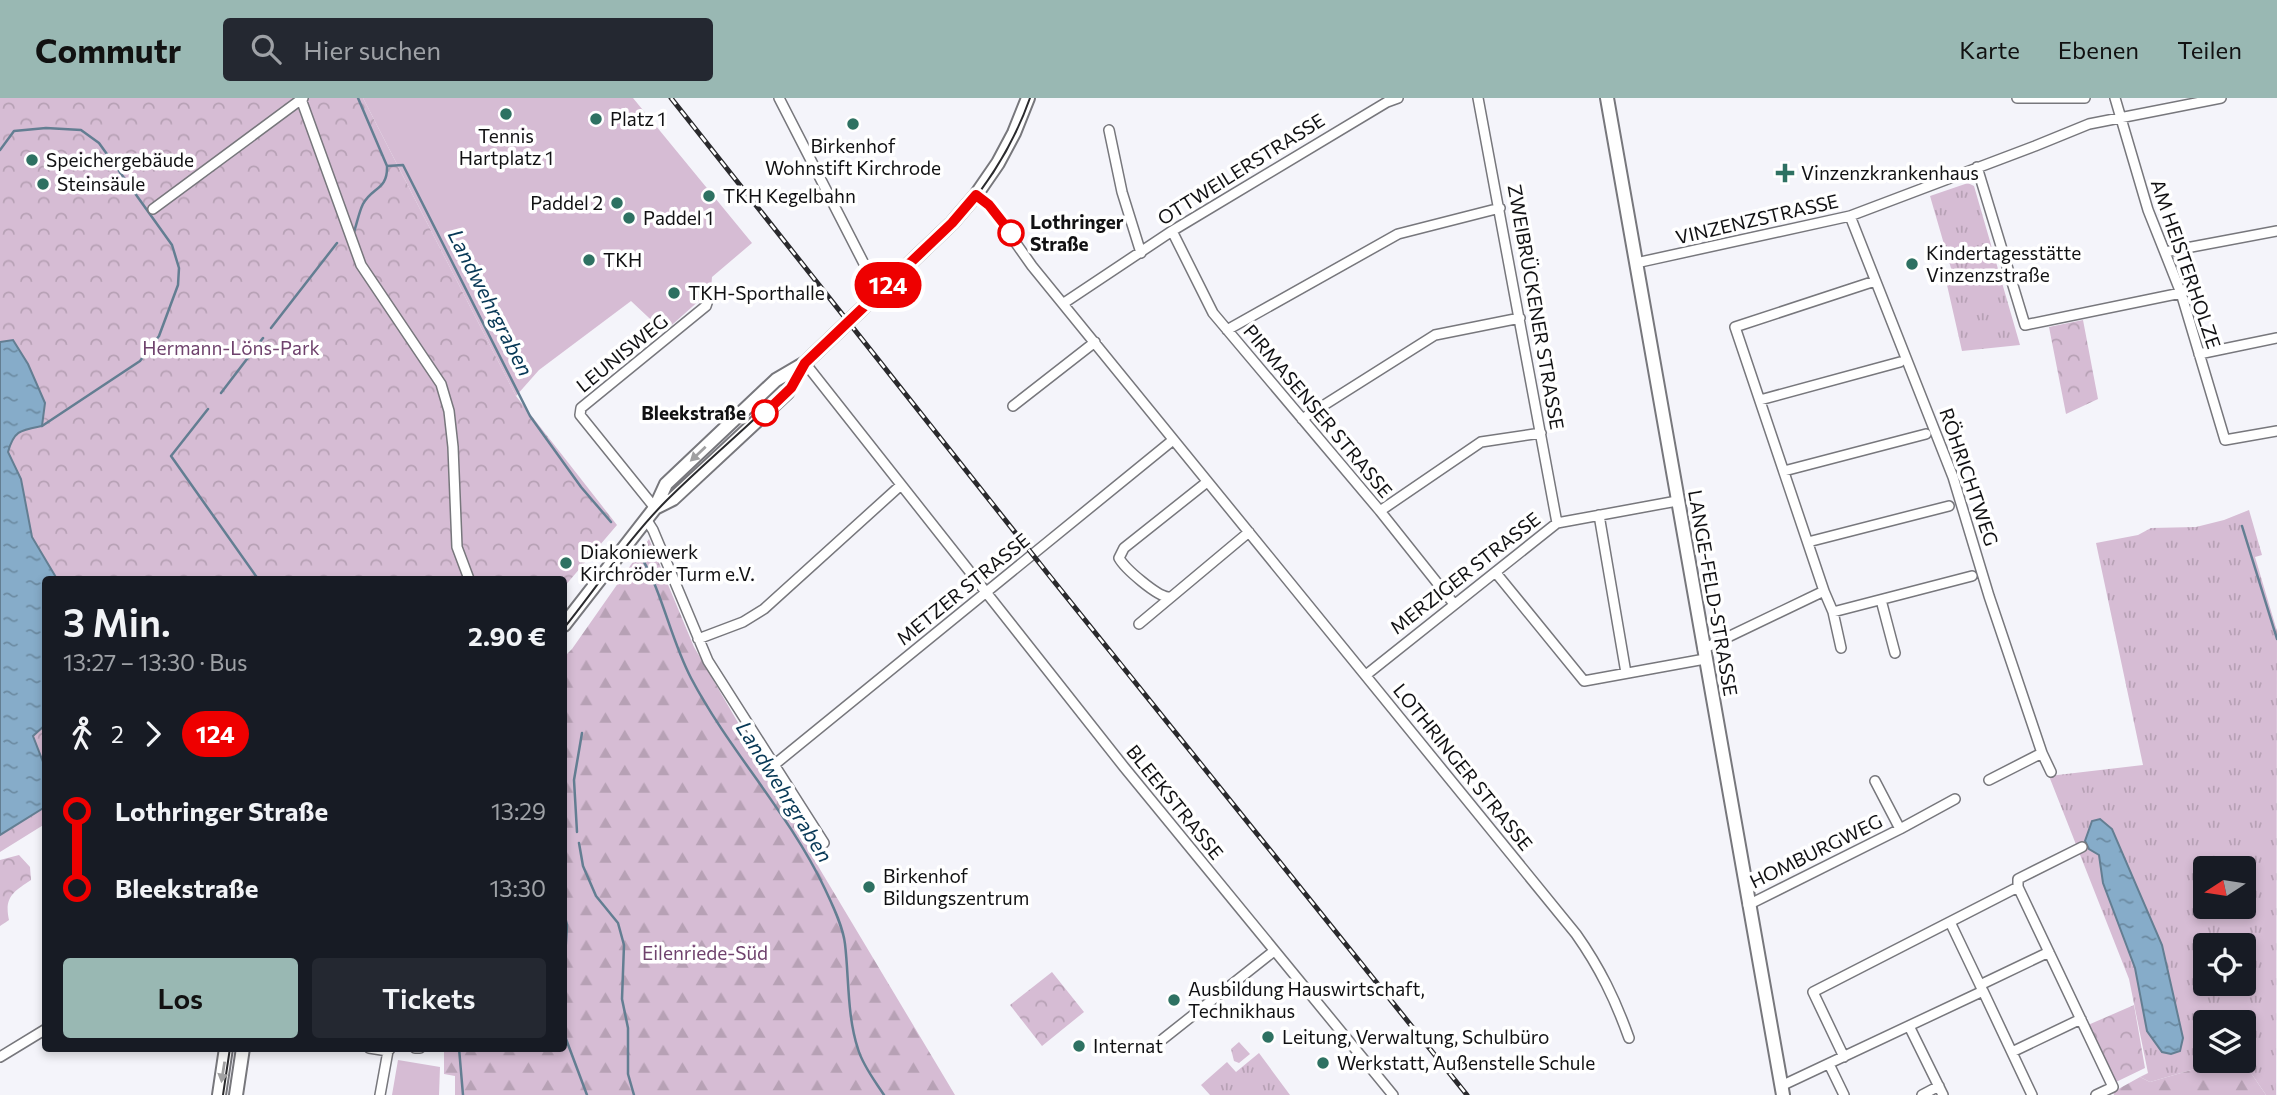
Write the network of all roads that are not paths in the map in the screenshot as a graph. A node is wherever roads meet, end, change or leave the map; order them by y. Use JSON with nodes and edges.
{"nodes":[{"id":1,"x":779,"y":98,"type":"edge"},
{"id":2,"x":1028,"y":98,"type":"edge"},
{"id":3,"x":1398,"y":98,"type":"edge"},
{"id":4,"x":1478,"y":98,"type":"edge"},
{"id":5,"x":1607,"y":98,"type":"edge"},
{"id":6,"x":2017,"y":98,"type":"edge"},
{"id":7,"x":2085,"y":98,"type":"edge"},
{"id":8,"x":2115,"y":98,"type":"edge"},
{"id":9,"x":2221,"y":98,"type":"edge"},
{"id":10,"x":302,"y":99,"type":"edge"},
{"id":11,"x":2121,"y":116,"type":"junction"},
{"id":12,"x":1109,"y":130,"type":"dead end"},
{"id":13,"x":1977,"y":167,"type":"junction"},
{"id":14,"x":976,"y":195,"type":"junction"},
{"id":15,"x":1500,"y":208,"type":"junction"},
{"id":16,"x":153,"y":209,"type":"dead end"},
{"id":17,"x":1850,"y":216,"type":"junction"},
{"id":18,"x":1172,"y":231,"type":"junction"},
{"id":19,"x":2277,"y":231,"type":"edge"},
{"id":20,"x":2165,"y":252,"type":"junction"},
{"id":21,"x":1141,"y":253,"type":"junction"},
{"id":22,"x":1636,"y":263,"type":"junction"},
{"id":23,"x":1875,"y":281,"type":"junction"},
{"id":24,"x":879,"y":293,"type":"junction"},
{"id":25,"x":2180,"y":293,"type":"junction"},
{"id":26,"x":710,"y":294,"type":"dead end"},
{"id":27,"x":1064,"y":303,"type":"junction"},
{"id":28,"x":1520,"y":318,"type":"junction"},
{"id":29,"x":1227,"y":330,"type":"junction"},
{"id":30,"x":2277,"y":338,"type":"edge"},
{"id":31,"x":1095,"y":342,"type":"junction"},
{"id":32,"x":2199,"y":354,"type":"junction"},
{"id":33,"x":1900,"y":362,"type":"dead end"},
{"id":34,"x":805,"y":363,"type":"junction"},
{"id":35,"x":1760,"y":400,"type":"junction"},
{"id":36,"x":1013,"y":406,"type":"dead end"},
{"id":37,"x":1302,"y":419,"type":"junction"},
{"id":38,"x":2277,"y":431,"type":"edge"},
{"id":39,"x":1541,"y":433,"type":"junction"},
{"id":40,"x":1926,"y":434,"type":"dead end"},
{"id":41,"x":1173,"y":440,"type":"junction"},
{"id":42,"x":1784,"y":471,"type":"junction"},
{"id":43,"x":1207,"y":482,"type":"junction"},
{"id":44,"x":901,"y":485,"type":"junction"},
{"id":45,"x":1677,"y":501,"type":"junction"},
{"id":46,"x":1949,"y":506,"type":"dead end"},
{"id":47,"x":655,"y":508,"type":"junction"},
{"id":48,"x":1380,"y":511,"type":"junction"},
{"id":49,"x":1599,"y":515,"type":"junction"},
{"id":50,"x":646,"y":519,"type":"junction"},
{"id":51,"x":1557,"y":523,"type":"junction"},
{"id":52,"x":1249,"y":531,"type":"junction"},
{"id":53,"x":1808,"y":542,"type":"junction"},
{"id":54,"x":1496,"y":573,"type":"junction"},
{"id":55,"x":469,"y":576,"type":"edge"},
{"id":56,"x":1972,"y":576,"type":"dead end"},
{"id":57,"x":1824,"y":591,"type":"junction"},
{"id":58,"x":986,"y":592,"type":"junction"},
{"id":59,"x":1168,"y":597,"type":"junction"},
{"id":60,"x":1881,"y":600,"type":"junction"},
{"id":61,"x":1454,"y":604,"type":"junction"},
{"id":62,"x":1833,"y":612,"type":"junction"},
{"id":63,"x":567,"y":621,"type":"edge"},
{"id":64,"x":1139,"y":624,"type":"dead end"},
{"id":65,"x":698,"y":639,"type":"junction"},
{"id":66,"x":1841,"y":648,"type":"dead end"},
{"id":67,"x":1895,"y":653,"type":"dead end"},
{"id":68,"x":1704,"y":654,"type":"junction"},
{"id":69,"x":1626,"y":673,"type":"junction"},
{"id":70,"x":1366,"y":675,"type":"junction"},
{"id":71,"x":2042,"y":753,"type":"junction"},
{"id":72,"x":775,"y":765,"type":"junction"},
{"id":73,"x":2051,"y":772,"type":"dead end"},
{"id":74,"x":1875,"y":780,"type":"dead end"},
{"id":75,"x":1989,"y":780,"type":"dead end"},
{"id":76,"x":1955,"y":799,"type":"dead end"},
{"id":77,"x":1900,"y":829,"type":"junction"},
{"id":78,"x":824,"y":843,"type":"dead end"},
{"id":79,"x":2082,"y":847,"type":"dead end"},
{"id":80,"x":2018,"y":887,"type":"junction"},
{"id":81,"x":1748,"y":905,"type":"junction"},
{"id":82,"x":1950,"y":922,"type":"junction"},
{"id":83,"x":1274,"y":951,"type":"junction"},
{"id":84,"x":2049,"y":952,"type":"junction"},
{"id":85,"x":1981,"y":988,"type":"junction"},
{"id":86,"x":2081,"y":1019,"type":"junction"},
{"id":87,"x":1909,"y":1026,"type":"junction"},
{"id":88,"x":42,"y":1031,"type":"edge"},
{"id":89,"x":1629,"y":1038,"type":"dead end"},
{"id":90,"x":1163,"y":1039,"type":"dead end"},
{"id":91,"x":225,"y":1052,"type":"edge"},
{"id":92,"x":242,"y":1052,"type":"edge"},
{"id":93,"x":390,"y":1052,"type":"edge"},
{"id":94,"x":2012,"y":1052,"type":"junction"},
{"id":95,"x":0,"y":1057,"type":"edge"},
{"id":96,"x":1844,"y":1057,"type":"junction"},
{"id":97,"x":1829,"y":1064,"type":"junction"},
{"id":98,"x":1782,"y":1091,"type":"edge"},
{"id":99,"x":1941,"y":1091,"type":"edge"},
{"id":100,"x":219,"y":1095,"type":"edge"},
{"id":101,"x":236,"y":1095,"type":"edge"},
{"id":102,"x":380,"y":1095,"type":"edge"},
{"id":103,"x":1393,"y":1095,"type":"edge"},
{"id":104,"x":1844,"y":1095,"type":"edge"},
{"id":105,"x":1922,"y":1095,"type":"edge"},
{"id":106,"x":2032,"y":1095,"type":"edge"},
{"id":107,"x":2096,"y":1095,"type":"edge"}],
"edges":[{"from":1,"to":24,"type":"street"},
{"from":2,"to":14,"type":"street"},
{"from":3,"to":18,"type":"street","name":"OTTWEILERSTRASSE"},
{"from":4,"to":15,"type":"street","name":"ZWEIBRÜCKENER STRASSE"},
{"from":5,"to":22,"type":"street","name":"LANGE-FELD-STRASSE"},
{"from":6,"to":7,"type":"street"},
{"from":8,"to":11,"type":"street","name":"AM HEISTERHOLZE"},
{"from":9,"to":11,"type":"street","name":"VINZENZSTRASSE"},
{"from":10,"to":16,"type":"street"},
{"from":10,"to":55,"type":"street"},
{"from":11,"to":13,"type":"street","name":"VINZENZSTRASSE"},
{"from":11,"to":20,"type":"street","name":"AM HEISTERHOLZE"},
{"from":12,"to":21,"type":"street","name":"OTTWEILERSTRASSE"},
{"from":13,"to":17,"type":"street","name":"VINZENZSTRASSE"},
{"from":13,"to":25,"type":"street"},
{"from":14,"to":24,"type":"street"},
{"from":14,"to":27,"type":"street","name":"LOTHRINGER STRASSE"},
{"from":15,"to":28,"type":"street","name":"ZWEIBRÜCKENER STRASSE"},
{"from":15,"to":29,"type":"street"},
{"from":17,"to":22,"type":"street","name":"VINZENZSTRASSE"},
{"from":17,"to":23,"type":"street","name":"RÖHRICHTWEG"},
{"from":18,"to":21,"type":"street","name":"OTTWEILERSTRASSE"},
{"from":18,"to":29,"type":"street","name":"PIRMASENSER STRASSE"},
{"from":19,"to":20,"type":"street"},
{"from":20,"to":25,"type":"street","name":"AM HEISTERHOLZE"},
{"from":21,"to":27,"type":"street","name":"OTTWEILERSTRASSE"},
{"from":22,"to":45,"type":"street","name":"LANGE-FELD-STRASSE"},
{"from":23,"to":35,"type":"street"},
{"from":23,"to":71,"type":"street","name":"RÖHRICHTWEG"},
{"from":24,"to":34,"type":"street"},
{"from":25,"to":32,"type":"street","name":"AM HEISTERHOLZE"},
{"from":26,"to":47,"type":"street","name":"LEUNISWEG"},
{"from":27,"to":31,"type":"street","name":"LOTHRINGER STRASSE"},
{"from":28,"to":37,"type":"street"},
{"from":28,"to":39,"type":"street","name":"ZWEIBRÜCKENER STRASSE"},
{"from":29,"to":37,"type":"street","name":"PIRMASENSER STRASSE"},
{"from":30,"to":32,"type":"street"},
{"from":31,"to":36,"type":"street"},
{"from":31,"to":41,"type":"street","name":"LOTHRINGER STRASSE"},
{"from":32,"to":38,"type":"street","name":"AM HEISTERHOLZE"},
{"from":33,"to":35,"type":"street"},
{"from":34,"to":44,"type":"street","name":"BLEEKSTRASSE"},
{"from":34,"to":47,"type":"street"},
{"from":35,"to":42,"type":"street"},
{"from":37,"to":48,"type":"street","name":"PIRMASENSER STRASSE"},
{"from":39,"to":48,"type":"street"},
{"from":39,"to":51,"type":"street","name":"ZWEIBRÜCKENER STRASSE"},
{"from":40,"to":42,"type":"street"},
{"from":41,"to":43,"type":"street","name":"LOTHRINGER STRASSE"},
{"from":41,"to":58,"type":"street","name":"METZER STRASSE"},
{"from":42,"to":53,"type":"street"},
{"from":43,"to":52,"type":"street","name":"LOTHRINGER STRASSE"},
{"from":43,"to":59,"type":"street"},
{"from":44,"to":58,"type":"street","name":"BLEEKSTRASSE"},
{"from":44,"to":65,"type":"street"},
{"from":45,"to":49,"type":"street","name":"MERZIGER STRASSE"},
{"from":45,"to":68,"type":"street","name":"LANGE-FELD-STRASSE"},
{"from":46,"to":53,"type":"street"},
{"from":47,"to":50,"type":"street"},
{"from":48,"to":61,"type":"street","name":"PIRMASENSER STRASSE"},
{"from":49,"to":51,"type":"street","name":"MERZIGER STRASSE"},
{"from":49,"to":69,"type":"street"},
{"from":50,"to":63,"type":"street"},
{"from":50,"to":65,"type":"street"},
{"from":51,"to":54,"type":"street","name":"MERZIGER STRASSE"},
{"from":52,"to":59,"type":"street"},
{"from":52,"to":70,"type":"street","name":"LOTHRINGER STRASSE"},
{"from":53,"to":57,"type":"street"},
{"from":54,"to":61,"type":"street","name":"MERZIGER STRASSE"},
{"from":54,"to":69,"type":"street"},
{"from":56,"to":60,"type":"street"},
{"from":57,"to":62,"type":"street"},
{"from":57,"to":68,"type":"street"},
{"from":58,"to":72,"type":"street","name":"METZER STRASSE"},
{"from":58,"to":83,"type":"street","name":"BLEEKSTRASSE"},
{"from":59,"to":64,"type":"street"},
{"from":60,"to":62,"type":"street"},
{"from":60,"to":67,"type":"street"},
{"from":61,"to":70,"type":"street","name":"MERZIGER STRASSE"},
{"from":62,"to":66,"type":"street"},
{"from":65,"to":72,"type":"street"},
{"from":68,"to":69,"type":"street"},
{"from":68,"to":81,"type":"street","name":"LANGE-FELD-STRASSE"},
{"from":70,"to":89,"type":"street","name":"LOTHRINGER STRASSE"},
{"from":71,"to":73,"type":"street","name":"RÖHRICHTWEG"},
{"from":71,"to":75,"type":"street"},
{"from":72,"to":78,"type":"street"},
{"from":74,"to":77,"type":"street","name":"HOMBURGWEG"},
{"from":76,"to":77,"type":"street","name":"HOMBURGWEG"},
{"from":77,"to":81,"type":"street","name":"HOMBURGWEG"},
{"from":79,"to":80,"type":"street"},
{"from":80,"to":82,"type":"street"},
{"from":80,"to":84,"type":"street"},
{"from":81,"to":98,"type":"street","name":"LANGE-FELD-STRASSE"},
{"from":82,"to":85,"type":"street"},
{"from":82,"to":96,"type":"street"},
{"from":83,"to":90,"type":"street"},
{"from":83,"to":103,"type":"street","name":"BLEEKSTRASSE"},
{"from":84,"to":85,"type":"street"},
{"from":84,"to":86,"type":"street"},
{"from":85,"to":87,"type":"street"},
{"from":85,"to":94,"type":"street"},
{"from":86,"to":94,"type":"street"},
{"from":86,"to":107,"type":"street"},
{"from":87,"to":96,"type":"street"},
{"from":87,"to":99,"type":"street"},
{"from":88,"to":95,"type":"street"},
{"from":91,"to":100,"type":"street","one_way":true},
{"from":92,"to":101,"type":"street"},
{"from":93,"to":102,"type":"street"},
{"from":94,"to":106,"type":"street"},
{"from":96,"to":97,"type":"street"},
{"from":97,"to":98,"type":"street"},
{"from":97,"to":104,"type":"street"},
{"from":99,"to":105,"type":"street"}]}
